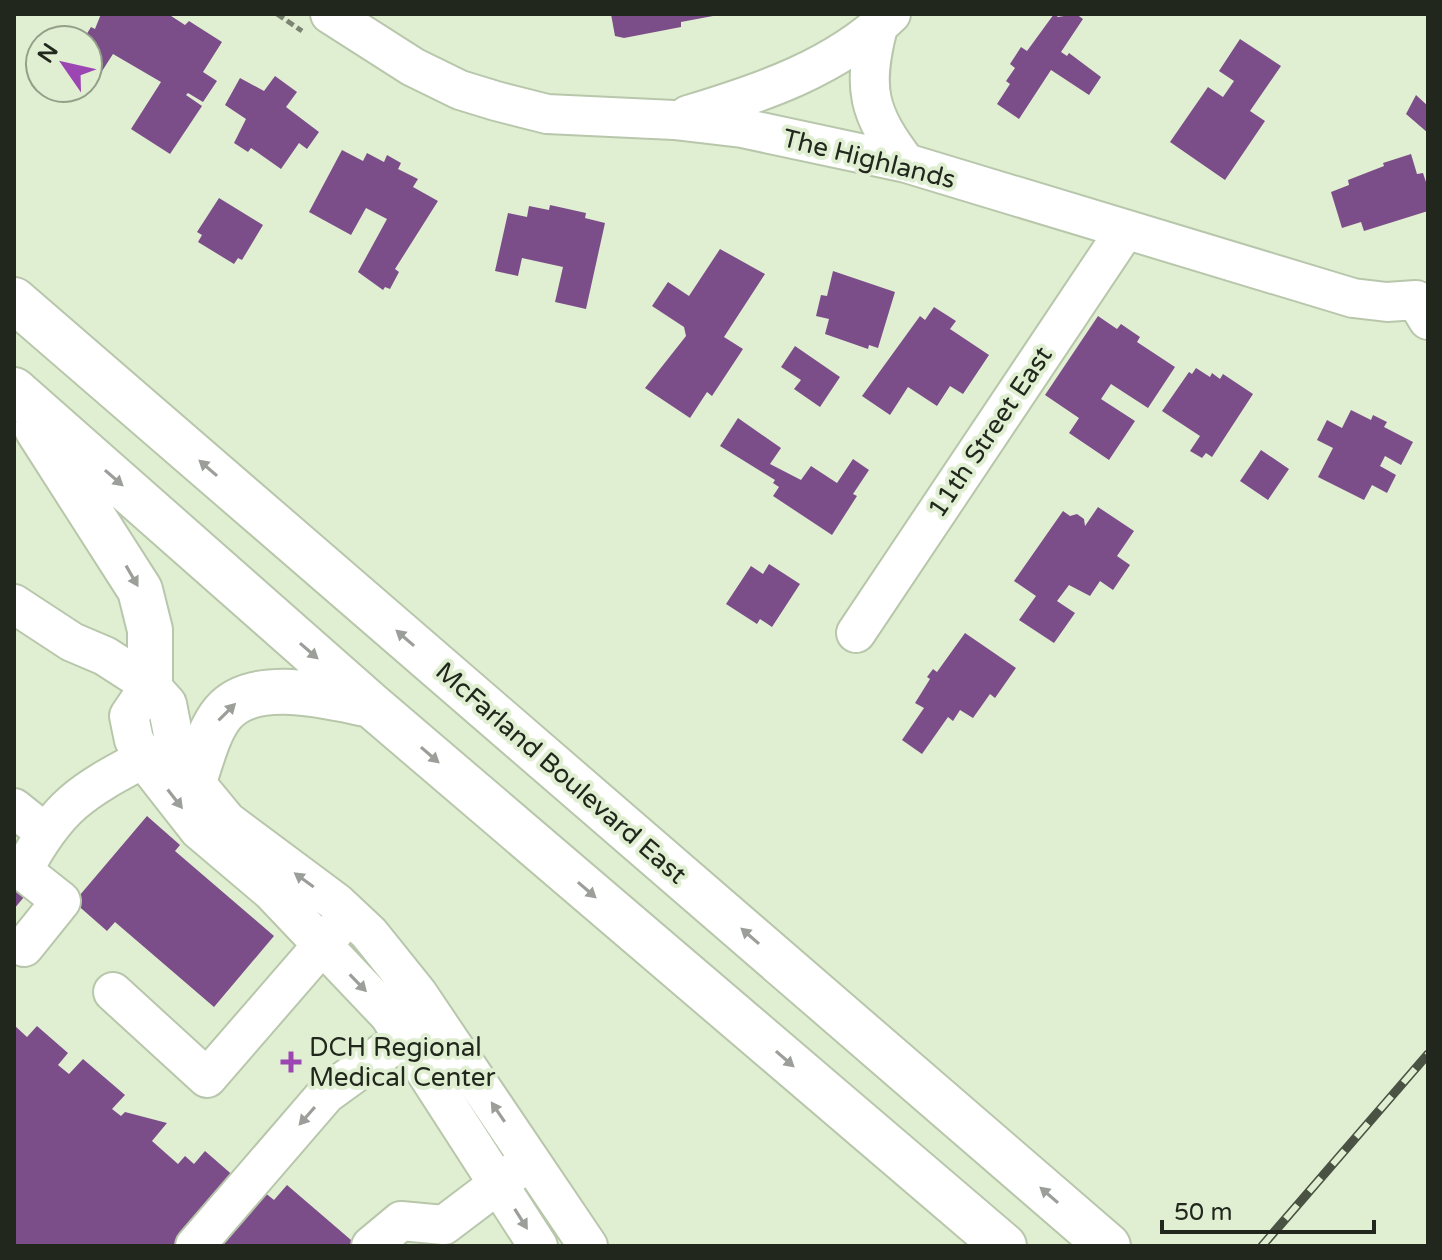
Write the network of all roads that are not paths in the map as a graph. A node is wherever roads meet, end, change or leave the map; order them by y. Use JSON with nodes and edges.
{"nodes":[{"id":1,"x":885,"y":20,"type":"edge"},
{"id":2,"x":321,"y":26,"type":"edge"},
{"id":3,"x":674,"y":120,"type":"junction"},
{"id":4,"x":906,"y":163,"type":"junction"},
{"id":5,"x":1124,"y":232,"type":"junction"},
{"id":6,"x":14,"y":300,"type":"edge"},
{"id":7,"x":1424,"y":305,"type":"edge"},
{"id":8,"x":14,"y":391,"type":"edge"},
{"id":9,"x":14,"y":604,"type":"edge"},
{"id":10,"x":856,"y":633,"type":"dead end"},
{"id":11,"x":140,"y":700,"type":"junction"},
{"id":12,"x":371,"y":705,"type":"junction"},
{"id":13,"x":145,"y":758,"type":"junction"},
{"id":14,"x":194,"y":781,"type":"junction"},
{"id":15,"x":14,"y":808,"type":"edge"},
{"id":16,"x":44,"y":832,"type":"junction"},
{"id":17,"x":347,"y":913,"type":"junction"},
{"id":18,"x":24,"y":947,"type":"dead end"},
{"id":19,"x":324,"y":947,"type":"junction"},
{"id":20,"x":113,"y":992,"type":"dead end"},
{"id":21,"x":418,"y":1027,"type":"junction"},
{"id":22,"x":530,"y":1161,"type":"junction"},
{"id":23,"x":498,"y":1182,"type":"junction"},
{"id":24,"x":446,"y":1235,"type":"edge"},
{"id":25,"x":195,"y":1246,"type":"edge"},
{"id":26,"x":371,"y":1246,"type":"edge"},
{"id":27,"x":538,"y":1246,"type":"edge"},
{"id":28,"x":588,"y":1246,"type":"edge"},
{"id":29,"x":1004,"y":1246,"type":"edge"},
{"id":30,"x":1108,"y":1246,"type":"edge"}],
"edges":[{"from":1,"to":3,"type":"street"},
{"from":1,"to":4,"type":"street"},
{"from":2,"to":3,"type":"street","name":"The Highlands"},
{"from":3,"to":4,"type":"street","name":"The Highlands"},
{"from":4,"to":5,"type":"street","name":"The Highlands"},
{"from":5,"to":7,"type":"street","name":"The Highlands"},
{"from":5,"to":10,"type":"street","name":"11th Street East"},
{"from":30,"to":6,"type":"highway","name":"McFarland Boulevard East","one_way":true},
{"from":8,"to":11,"type":"highway","one_way":true},
{"from":8,"to":12,"type":"highway","one_way":true},
{"from":9,"to":11,"type":"street"},
{"from":11,"to":13,"type":"street"},
{"from":11,"to":14,"type":"street"},
{"from":14,"to":12,"type":"highway","one_way":true},
{"from":12,"to":29,"type":"highway","one_way":true},
{"from":13,"to":16,"type":"street"},
{"from":13,"to":19,"type":"street","one_way":true},
{"from":17,"to":14,"type":"street","one_way":true},
{"from":15,"to":16,"type":"street"},
{"from":16,"to":18,"type":"street"},
{"from":17,"to":19,"type":"street"},
{"from":17,"to":21,"type":"street"},
{"from":19,"to":20,"type":"street"},
{"from":19,"to":21,"type":"street","one_way":true},
{"from":22,"to":21,"type":"street","one_way":true},
{"from":21,"to":23,"type":"street"},
{"from":21,"to":25,"type":"street","one_way":true},
{"from":22,"to":23,"type":"street"},
{"from":22,"to":28,"type":"street"},
{"from":23,"to":24,"type":"street"},
{"from":23,"to":27,"type":"street","one_way":true},
{"from":24,"to":26,"type":"street"}]}
